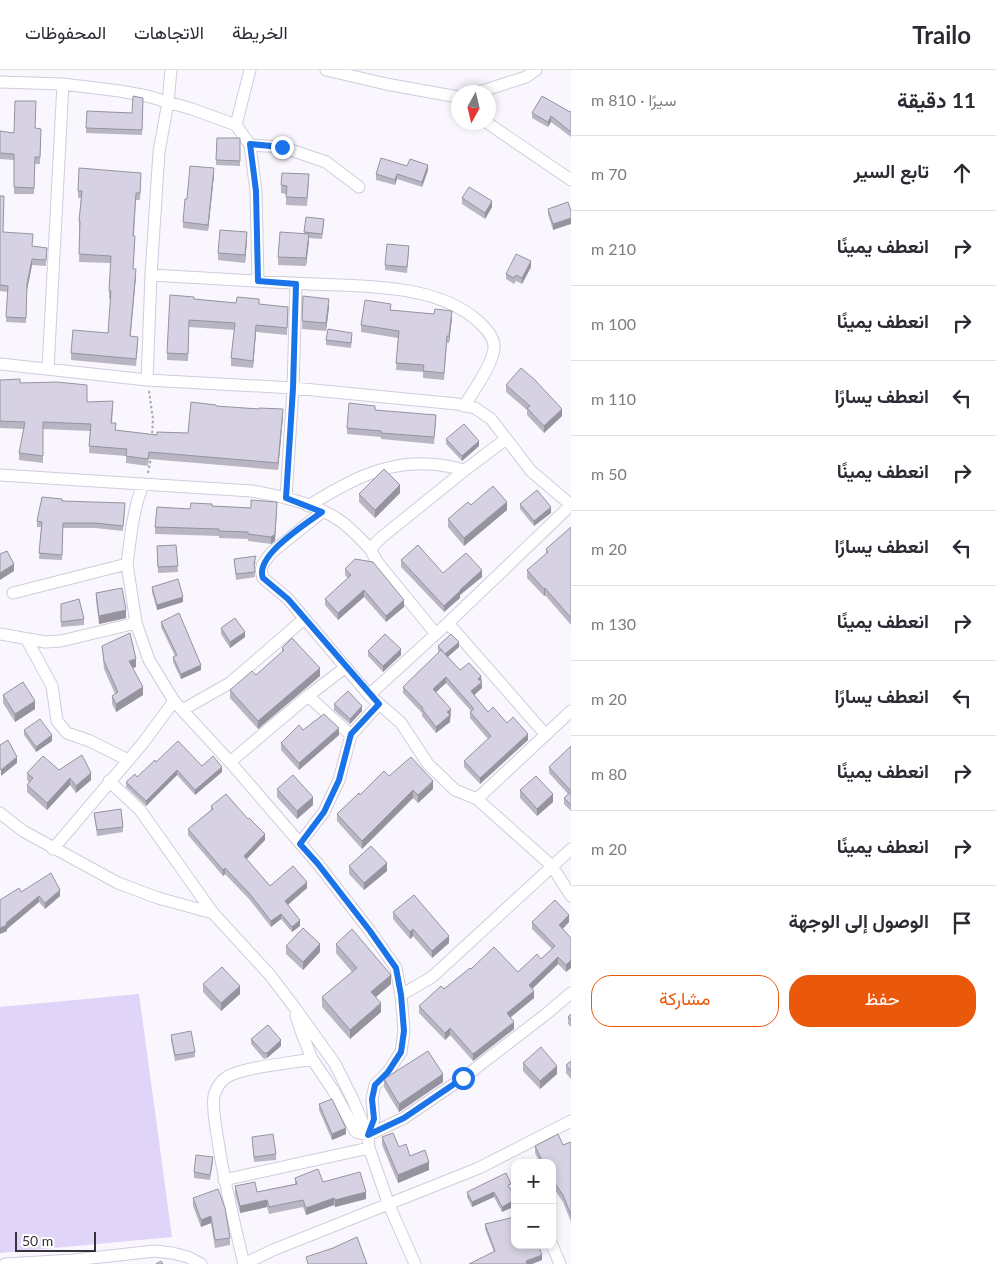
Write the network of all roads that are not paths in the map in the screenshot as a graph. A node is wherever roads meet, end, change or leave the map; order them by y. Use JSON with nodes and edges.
{"nodes":[{"id":1,"x":171,"y":70,"type":"edge"},
{"id":2,"x":250,"y":70,"type":"edge"},
{"id":3,"x":326,"y":70,"type":"edge"},
{"id":4,"x":536,"y":70,"type":"edge"},
{"id":5,"x":0,"y":82,"type":"edge"},
{"id":6,"x":63,"y":84,"type":"junction"},
{"id":7,"x":496,"y":87,"type":"edge"},
{"id":8,"x":451,"y":96,"type":"edge"},
{"id":9,"x":168,"y":102,"type":"junction"},
{"id":10,"x":236,"y":125,"type":"junction"},
{"id":11,"x":496,"y":129,"type":"edge"},
{"id":12,"x":250,"y":144,"type":"junction"},
{"id":13,"x":571,"y":180,"type":"edge"},
{"id":14,"x":359,"y":187,"type":"dead end"},
{"id":15,"x":150,"y":275,"type":"junction"},
{"id":16,"x":258,"y":281,"type":"junction"},
{"id":17,"x":296,"y":284,"type":"junction"},
{"id":18,"x":0,"y":364,"type":"edge"},
{"id":19,"x":48,"y":369,"type":"junction"},
{"id":20,"x":147,"y":380,"type":"junction"},
{"id":21,"x":293,"y":388,"type":"junction"},
{"id":22,"x":464,"y":406,"type":"junction"},
{"id":23,"x":506,"y":439,"type":"junction"},
{"id":24,"x":465,"y":470,"type":"junction"},
{"id":25,"x":0,"y":475,"type":"edge"},
{"id":26,"x":143,"y":484,"type":"junction"},
{"id":27,"x":286,"y":498,"type":"junction"},
{"id":28,"x":571,"y":505,"type":"edge"},
{"id":29,"x":308,"y":506,"type":"junction"},
{"id":30,"x":322,"y":512,"type":"junction"},
{"id":31,"x":370,"y":549,"type":"junction"},
{"id":32,"x":127,"y":564,"type":"junction"},
{"id":33,"x":13,"y":593,"type":"dead end"},
{"id":34,"x":304,"y":618,"type":"junction"},
{"id":35,"x":448,"y":622,"type":"junction"},
{"id":36,"x":136,"y":623,"type":"junction"},
{"id":37,"x":0,"y":634,"type":"edge"},
{"id":38,"x":436,"y":634,"type":"junction"},
{"id":39,"x":27,"y":640,"type":"junction"},
{"id":40,"x":346,"y":667,"type":"junction"},
{"id":41,"x":369,"y":695,"type":"junction"},
{"id":42,"x":308,"y":696,"type":"junction"},
{"id":43,"x":174,"y":701,"type":"junction"},
{"id":44,"x":379,"y":704,"type":"junction"},
{"id":45,"x":184,"y":709,"type":"junction"},
{"id":46,"x":571,"y":711,"type":"edge"},
{"id":47,"x":351,"y":734,"type":"junction"},
{"id":48,"x":545,"y":734,"type":"junction"},
{"id":49,"x":128,"y":760,"type":"junction"},
{"id":50,"x":230,"y":762,"type":"junction"},
{"id":51,"x":109,"y":781,"type":"junction"},
{"id":52,"x":477,"y":799,"type":"junction"},
{"id":53,"x":0,"y":813,"type":"edge"},
{"id":54,"x":300,"y":844,"type":"junction"},
{"id":55,"x":53,"y":849,"type":"junction"},
{"id":56,"x":571,"y":849,"type":"edge"},
{"id":57,"x":552,"y":866,"type":"junction"},
{"id":58,"x":571,"y":896,"type":"edge"},
{"id":59,"x":213,"y":913,"type":"junction"},
{"id":60,"x":571,"y":993,"type":"edge"},
{"id":61,"x":401,"y":995,"type":"junction"},
{"id":62,"x":295,"y":1008,"type":"junction"},
{"id":63,"x":312,"y":1059,"type":"junction"},
{"id":64,"x":571,"y":1121,"type":"edge"},
{"id":65,"x":368,"y":1135,"type":"junction"},
{"id":66,"x":369,"y":1148,"type":"junction"},
{"id":67,"x":511,"y":1152,"type":"junction"},
{"id":68,"x":514,"y":1159,"type":"edge"},
{"id":69,"x":224,"y":1180,"type":"junction"},
{"id":70,"x":389,"y":1204,"type":"junction"},
{"id":71,"x":554,"y":1249,"type":"edge"},
{"id":72,"x":74,"y":1262,"type":"edge"},
{"id":73,"x":5,"y":1264,"type":"edge"},
{"id":74,"x":201,"y":1264,"type":"edge"},
{"id":75,"x":244,"y":1264,"type":"edge"},
{"id":76,"x":415,"y":1264,"type":"edge"},
{"id":77,"x":560,"y":1264,"type":"edge"}],
"edges":[{"from":1,"to":9,"type":"street"},
{"from":2,"to":10,"type":"street"},
{"from":3,"to":8,"type":"street"},
{"from":4,"to":7,"type":"street"},
{"from":5,"to":6,"type":"street"},
{"from":6,"to":9,"type":"street"},
{"from":6,"to":19,"type":"street"},
{"from":9,"to":10,"type":"street"},
{"from":9,"to":15,"type":"street"},
{"from":10,"to":12,"type":"street"},
{"from":11,"to":13,"type":"street"},
{"from":12,"to":14,"type":"street"},
{"from":12,"to":16,"type":"street"},
{"from":15,"to":16,"type":"street"},
{"from":15,"to":20,"type":"street"},
{"from":16,"to":17,"type":"street"},
{"from":17,"to":21,"type":"street"},
{"from":17,"to":22,"type":"street"},
{"from":18,"to":19,"type":"street"},
{"from":19,"to":20,"type":"street"},
{"from":20,"to":21,"type":"street"},
{"from":21,"to":22,"type":"street"},
{"from":21,"to":27,"type":"street"},
{"from":22,"to":23,"type":"street"},
{"from":23,"to":24,"type":"street"},
{"from":23,"to":28,"type":"street"},
{"from":24,"to":29,"type":"street"},
{"from":24,"to":31,"type":"street"},
{"from":25,"to":26,"type":"street"},
{"from":26,"to":27,"type":"street"},
{"from":26,"to":32,"type":"street"},
{"from":27,"to":29,"type":"street"},
{"from":28,"to":35,"type":"street"},
{"from":29,"to":30,"type":"street"},
{"from":30,"to":31,"type":"street"},
{"from":30,"to":34,"type":"street"},
{"from":31,"to":38,"type":"street"},
{"from":32,"to":33,"type":"street"},
{"from":32,"to":36,"type":"street"},
{"from":34,"to":40,"type":"street"},
{"from":34,"to":45,"type":"street"},
{"from":35,"to":38,"type":"street"},
{"from":35,"to":48,"type":"street"},
{"from":36,"to":39,"type":"street"},
{"from":36,"to":43,"type":"street"},
{"from":37,"to":39,"type":"street"},
{"from":38,"to":41,"type":"street"},
{"from":39,"to":49,"type":"street"},
{"from":40,"to":41,"type":"street"},
{"from":40,"to":42,"type":"street"},
{"from":41,"to":44,"type":"street"},
{"from":42,"to":47,"type":"street"},
{"from":42,"to":50,"type":"street"},
{"from":43,"to":45,"type":"street"},
{"from":43,"to":49,"type":"street"},
{"from":44,"to":47,"type":"street"},
{"from":44,"to":52,"type":"street"},
{"from":45,"to":50,"type":"street"},
{"from":46,"to":48,"type":"street"},
{"from":47,"to":54,"type":"street"},
{"from":48,"to":52,"type":"street"},
{"from":49,"to":51,"type":"street"},
{"from":50,"to":54,"type":"street"},
{"from":51,"to":55,"type":"street"},
{"from":51,"to":59,"type":"street"},
{"from":52,"to":57,"type":"street"},
{"from":53,"to":55,"type":"street"},
{"from":54,"to":61,"type":"street"},
{"from":55,"to":59,"type":"street"},
{"from":56,"to":57,"type":"street"},
{"from":57,"to":58,"type":"street"},
{"from":57,"to":61,"type":"street"},
{"from":59,"to":62,"type":"street"},
{"from":60,"to":65,"type":"street"},
{"from":61,"to":65,"type":"street"},
{"from":62,"to":63,"type":"street"},
{"from":62,"to":65,"type":"street"},
{"from":63,"to":65,"type":"street"},
{"from":63,"to":69,"type":"street"},
{"from":64,"to":67,"type":"street"},
{"from":65,"to":66,"type":"street"},
{"from":66,"to":69,"type":"street"},
{"from":66,"to":70,"type":"street"},
{"from":67,"to":68,"type":"street"},
{"from":67,"to":70,"type":"street"},
{"from":69,"to":75,"type":"street"},
{"from":70,"to":75,"type":"street"},
{"from":70,"to":76,"type":"street"},
{"from":71,"to":77,"type":"street"},
{"from":72,"to":73,"type":"street"},
{"from":72,"to":74,"type":"street"}]}
